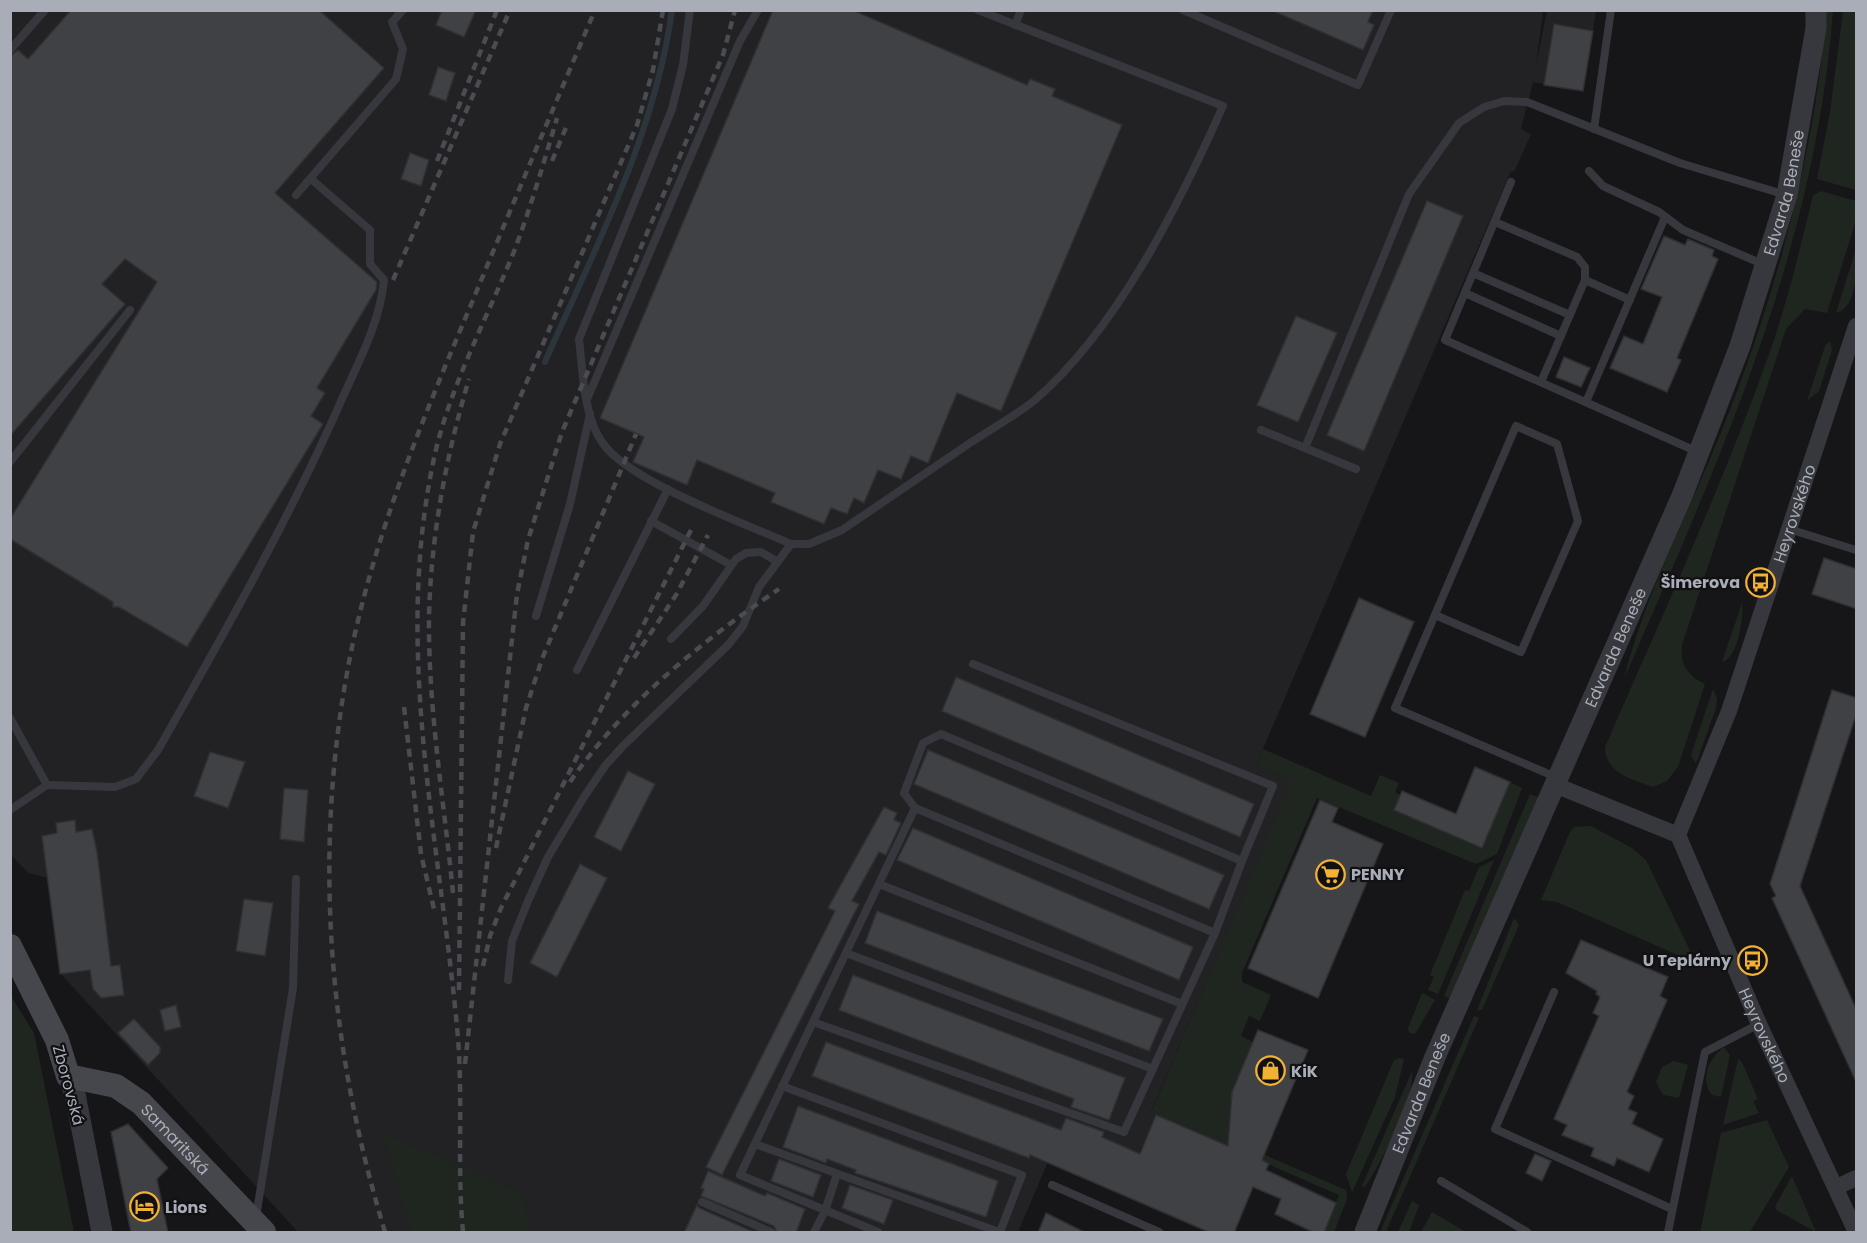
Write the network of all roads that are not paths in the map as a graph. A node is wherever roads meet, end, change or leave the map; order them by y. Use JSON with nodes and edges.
{"nodes":[{"id":1,"x":45,"y":10,"type":"edge"},
{"id":2,"x":403,"y":10,"type":"edge"},
{"id":3,"x":690,"y":10,"type":"edge"},
{"id":4,"x":758,"y":10,"type":"edge"},
{"id":5,"x":978,"y":10,"type":"edge"},
{"id":6,"x":1021,"y":10,"type":"edge"},
{"id":7,"x":1183,"y":10,"type":"edge"},
{"id":8,"x":1391,"y":10,"type":"edge"},
{"id":9,"x":1611,"y":10,"type":"edge"},
{"id":10,"x":1816,"y":10,"type":"edge"},
{"id":11,"x":1015,"y":25,"type":"junction"},
{"id":12,"x":10,"y":50,"type":"edge"},
{"id":13,"x":1594,"y":129,"type":"junction"},
{"id":14,"x":1589,"y":171,"type":"dead end"},
{"id":15,"x":311,"y":179,"type":"junction"},
{"id":16,"x":1511,"y":182,"type":"dead end"},
{"id":17,"x":296,"y":195,"type":"dead end"},
{"id":18,"x":1787,"y":195,"type":"junction"},
{"id":19,"x":1665,"y":217,"type":"junction"},
{"id":20,"x":1495,"y":222,"type":"junction"},
{"id":21,"x":1765,"y":265,"type":"junction"},
{"id":22,"x":1473,"y":273,"type":"junction"},
{"id":23,"x":1585,"y":280,"type":"junction"},
{"id":24,"x":1465,"y":293,"type":"junction"},
{"id":25,"x":1630,"y":300,"type":"junction"},
{"id":26,"x":129,"y":310,"type":"dead end"},
{"id":27,"x":1570,"y":315,"type":"junction"},
{"id":28,"x":1856,"y":327,"type":"edge"},
{"id":29,"x":1561,"y":336,"type":"junction"},
{"id":30,"x":1541,"y":382,"type":"junction"},
{"id":31,"x":588,"y":398,"type":"junction"},
{"id":32,"x":1586,"y":402,"type":"junction"},
{"id":33,"x":591,"y":413,"type":"junction"},
{"id":34,"x":1261,"y":430,"type":"dead end"},
{"id":35,"x":1305,"y":448,"type":"junction"},
{"id":36,"x":1699,"y":452,"type":"junction"},
{"id":37,"x":10,"y":462,"type":"edge"},
{"id":38,"x":1356,"y":469,"type":"dead end"},
{"id":39,"x":668,"y":489,"type":"junction"},
{"id":40,"x":651,"y":521,"type":"junction"},
{"id":41,"x":1789,"y":529,"type":"junction"},
{"id":42,"x":791,"y":544,"type":"junction"},
{"id":43,"x":1857,"y":550,"type":"edge"},
{"id":44,"x":778,"y":562,"type":"junction"},
{"id":45,"x":731,"y":565,"type":"junction"},
{"id":46,"x":1435,"y":615,"type":"junction"},
{"id":47,"x":536,"y":616,"type":"dead end"},
{"id":48,"x":671,"y":639,"type":"dead end"},
{"id":49,"x":973,"y":663,"type":"dead end"},
{"id":50,"x":577,"y":670,"type":"dead end"},
{"id":51,"x":10,"y":718,"type":"edge"},
{"id":52,"x":1557,"y":782,"type":"junction"},
{"id":53,"x":47,"y":785,"type":"junction"},
{"id":54,"x":915,"y":808,"type":"junction"},
{"id":55,"x":10,"y":810,"type":"edge"},
{"id":56,"x":1678,"y":835,"type":"junction"},
{"id":57,"x":1242,"y":861,"type":"junction"},
{"id":58,"x":296,"y":879,"type":"dead end"},
{"id":59,"x":879,"y":884,"type":"junction"},
{"id":60,"x":1215,"y":933,"type":"junction"},
{"id":61,"x":10,"y":946,"type":"edge"},
{"id":62,"x":846,"y":953,"type":"junction"},
{"id":63,"x":508,"y":980,"type":"dead end"},
{"id":64,"x":1554,"y":992,"type":"dead end"},
{"id":65,"x":1182,"y":1004,"type":"junction"},
{"id":66,"x":813,"y":1022,"type":"junction"},
{"id":67,"x":1759,"y":1024,"type":"junction"},
{"id":68,"x":1153,"y":1069,"type":"junction"},
{"id":69,"x":68,"y":1076,"type":"junction"},
{"id":70,"x":782,"y":1086,"type":"junction"},
{"id":71,"x":755,"y":1144,"type":"junction"},
{"id":72,"x":837,"y":1174,"type":"junction"},
{"id":73,"x":1857,"y":1178,"type":"edge"},
{"id":74,"x":1441,"y":1181,"type":"dead end"},
{"id":75,"x":1052,"y":1185,"type":"dead end"},
{"id":76,"x":1837,"y":1187,"type":"junction"},
{"id":77,"x":702,"y":1203,"type":"dead end"},
{"id":78,"x":1672,"y":1209,"type":"junction"},
{"id":79,"x":825,"y":1210,"type":"junction"},
{"id":80,"x":259,"y":1228,"type":"edge"},
{"id":81,"x":102,"y":1233,"type":"edge"},
{"id":82,"x":771,"y":1233,"type":"edge"},
{"id":83,"x":814,"y":1233,"type":"edge"},
{"id":84,"x":878,"y":1233,"type":"edge"},
{"id":85,"x":1000,"y":1233,"type":"edge"},
{"id":86,"x":1159,"y":1233,"type":"edge"},
{"id":87,"x":1365,"y":1233,"type":"edge"},
{"id":88,"x":1527,"y":1233,"type":"edge"},
{"id":89,"x":1668,"y":1233,"type":"edge"},
{"id":90,"x":1856,"y":1233,"type":"edge"}],
"edges":[{"from":1,"to":12,"type":"lane"},
{"from":2,"to":15,"type":"lane"},
{"from":3,"to":31,"type":"lane"},
{"from":4,"to":31,"type":"lane"},
{"from":5,"to":11,"type":"lane"},
{"from":6,"to":11,"type":"lane"},
{"from":7,"to":8,"type":"lane"},
{"from":9,"to":13,"type":"lane"},
{"from":10,"to":18,"type":"street","name":"Edvarda Beneše"},
{"from":11,"to":42,"type":"lane"},
{"from":13,"to":18,"type":"lane"},
{"from":13,"to":35,"type":"lane"},
{"from":14,"to":19,"type":"lane"},
{"from":15,"to":17,"type":"lane"},
{"from":15,"to":53,"type":"lane"},
{"from":16,"to":20,"type":"lane"},
{"from":18,"to":21,"type":"street","name":"Edvarda Beneše"},
{"from":19,"to":21,"type":"lane"},
{"from":19,"to":25,"type":"lane"},
{"from":20,"to":22,"type":"lane"},
{"from":20,"to":23,"type":"lane"},
{"from":21,"to":36,"type":"street","name":"Edvarda Beneše"},
{"from":22,"to":24,"type":"lane"},
{"from":22,"to":27,"type":"lane"},
{"from":23,"to":25,"type":"lane"},
{"from":23,"to":27,"type":"lane"},
{"from":24,"to":29,"type":"lane"},
{"from":24,"to":30,"type":"lane"},
{"from":25,"to":32,"type":"lane"},
{"from":26,"to":37,"type":"lane"},
{"from":27,"to":29,"type":"lane"},
{"from":28,"to":41,"type":"street","name":"Heyrovského"},
{"from":29,"to":30,"type":"lane"},
{"from":30,"to":32,"type":"lane"},
{"from":31,"to":33,"type":"lane"},
{"from":32,"to":36,"type":"lane"},
{"from":33,"to":39,"type":"lane"},
{"from":33,"to":47,"type":"lane"},
{"from":34,"to":35,"type":"lane"},
{"from":35,"to":38,"type":"lane"},
{"from":36,"to":52,"type":"street","name":"Edvarda Beneše"},
{"from":39,"to":40,"type":"lane"},
{"from":39,"to":42,"type":"lane"},
{"from":40,"to":45,"type":"lane"},
{"from":40,"to":50,"type":"lane"},
{"from":41,"to":43,"type":"lane"},
{"from":41,"to":56,"type":"street","name":"Heyrovského"},
{"from":42,"to":44,"type":"lane"},
{"from":44,"to":45,"type":"lane"},
{"from":44,"to":63,"type":"lane"},
{"from":45,"to":48,"type":"lane"},
{"from":46,"to":46,"type":"lane"},
{"from":46,"to":52,"type":"lane"},
{"from":49,"to":57,"type":"lane"},
{"from":51,"to":53,"type":"lane"},
{"from":52,"to":56,"type":"street"},
{"from":52,"to":87,"type":"street","name":"Edvarda Beneše"},
{"from":53,"to":55,"type":"lane"},
{"from":54,"to":57,"type":"lane"},
{"from":54,"to":59,"type":"lane"},
{"from":54,"to":60,"type":"lane"},
{"from":56,"to":67,"type":"street","name":"Heyrovského"},
{"from":57,"to":60,"type":"lane"},
{"from":58,"to":80,"type":"lane"},
{"from":59,"to":62,"type":"lane"},
{"from":59,"to":65,"type":"lane"},
{"from":60,"to":65,"type":"lane"},
{"from":61,"to":69,"type":"main road","name":"Zborovská"},
{"from":62,"to":66,"type":"lane"},
{"from":62,"to":68,"type":"lane"},
{"from":64,"to":78,"type":"lane"},
{"from":65,"to":68,"type":"lane"},
{"from":66,"to":68,"type":"lane"},
{"from":66,"to":70,"type":"lane"},
{"from":67,"to":76,"type":"street","name":"Heyrovského"},
{"from":67,"to":78,"type":"lane"},
{"from":69,"to":80,"type":"main road","name":"Samaritská"},
{"from":69,"to":81,"type":"street","name":"Zborovská"},
{"from":70,"to":71,"type":"lane"},
{"from":70,"to":85,"type":"lane"},
{"from":71,"to":72,"type":"lane"},
{"from":71,"to":79,"type":"lane"},
{"from":72,"to":79,"type":"lane"},
{"from":72,"to":85,"type":"lane"},
{"from":73,"to":76,"type":"street"},
{"from":74,"to":88,"type":"lane"},
{"from":75,"to":86,"type":"lane"},
{"from":76,"to":90,"type":"street","name":"Heyrovského"},
{"from":77,"to":82,"type":"lane"},
{"from":78,"to":89,"type":"lane"},
{"from":79,"to":83,"type":"lane"},
{"from":79,"to":84,"type":"lane"}]}
